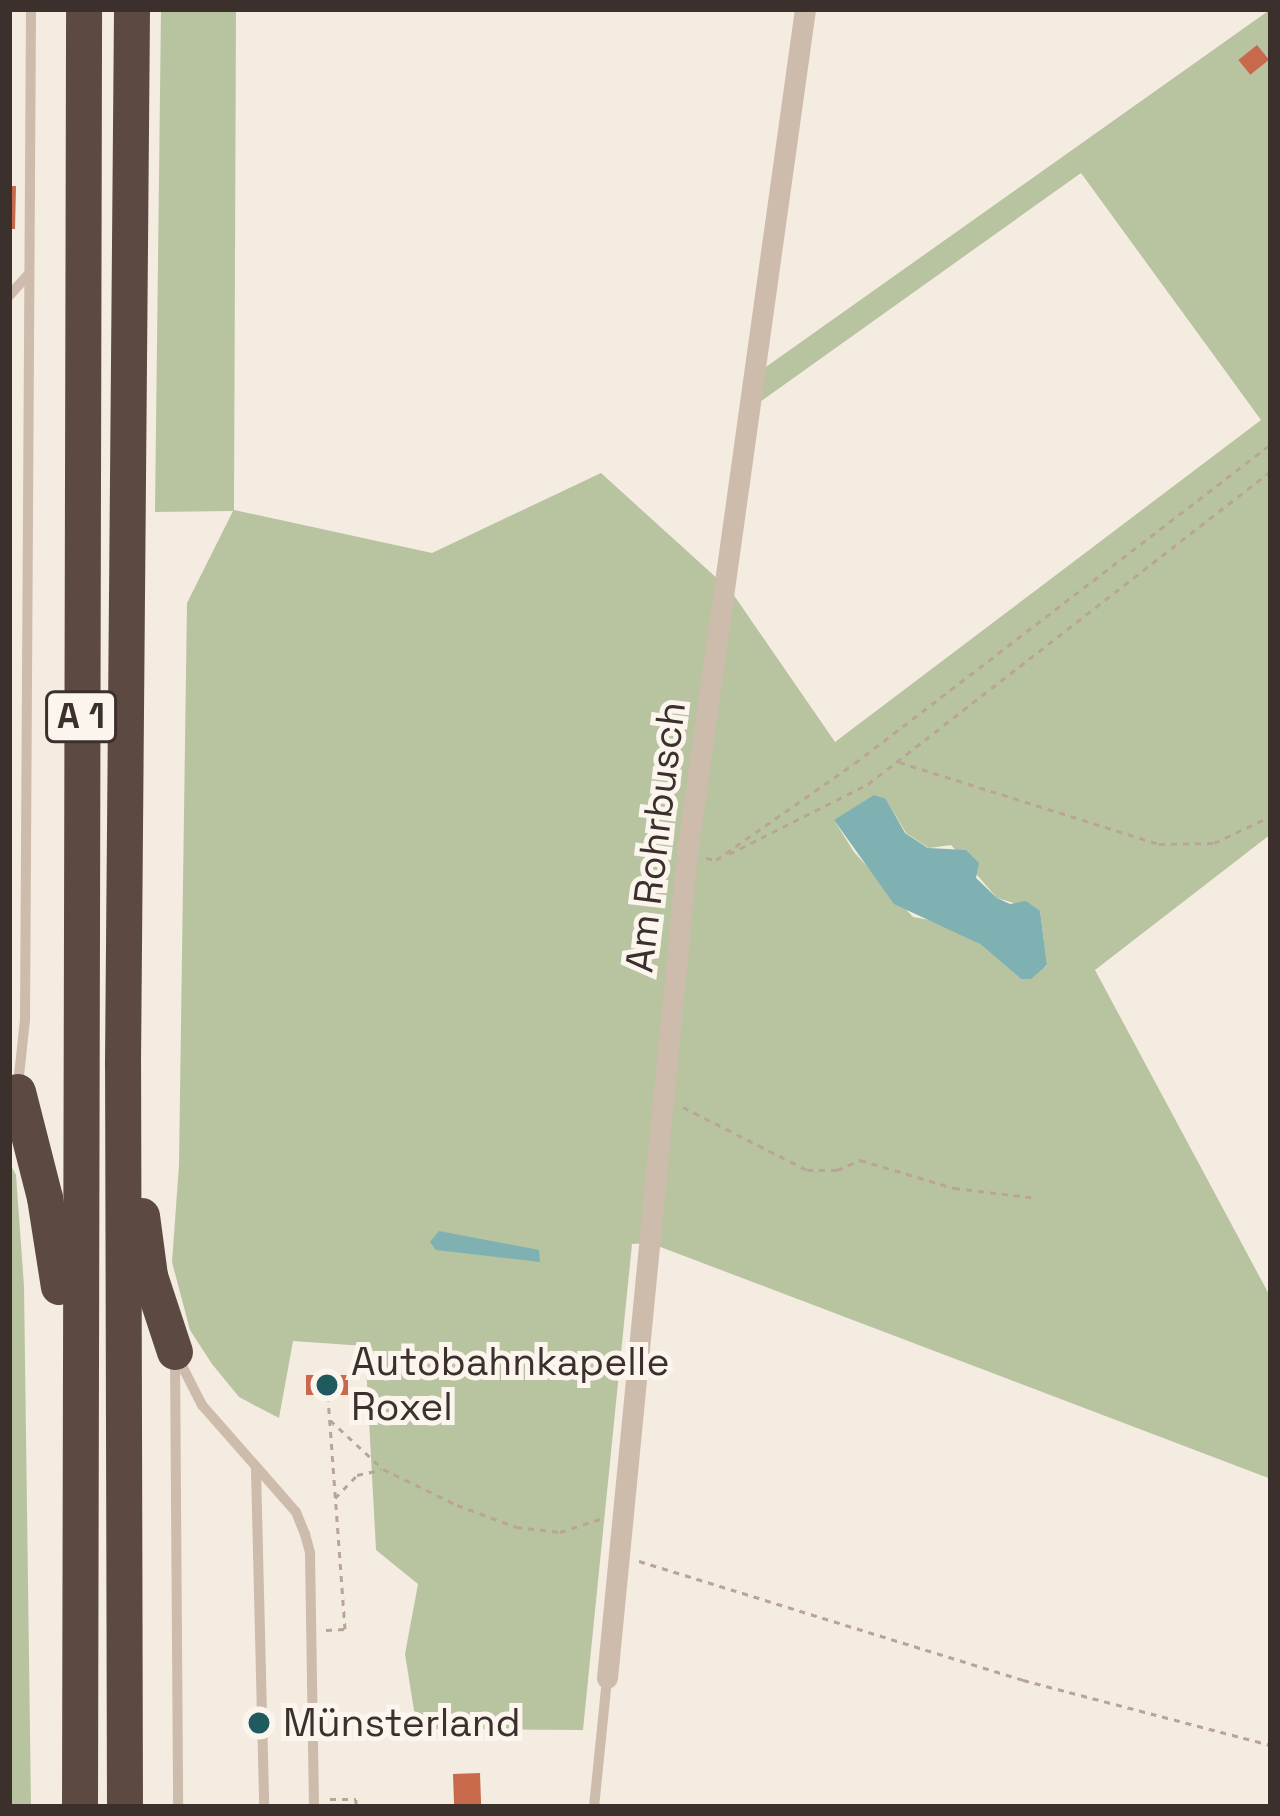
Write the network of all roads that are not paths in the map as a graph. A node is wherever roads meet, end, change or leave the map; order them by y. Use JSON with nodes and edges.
{"nodes":[{"id":1,"x":31,"y":9,"type":"edge"},
{"id":2,"x":84,"y":9,"type":"edge"},
{"id":3,"x":132,"y":9,"type":"edge"},
{"id":4,"x":805,"y":9,"type":"edge"},
{"id":5,"x":28,"y":274,"type":"junction"},
{"id":6,"x":9,"y":296,"type":"edge"},
{"id":7,"x":123,"y":1064,"type":"junction"},
{"id":8,"x":13,"y":1087,"type":"edge"},
{"id":9,"x":175,"y":1352,"type":"junction"},
{"id":10,"x":78,"y":1426,"type":"junction"},
{"id":11,"x":256,"y":1470,"type":"junction"},
{"id":12,"x":607,"y":1678,"type":"joint"},
{"id":13,"x":314,"y":1803,"type":"edge"},
{"id":14,"x":80,"y":1807,"type":"edge"},
{"id":15,"x":125,"y":1807,"type":"edge"},
{"id":16,"x":178,"y":1807,"type":"edge"},
{"id":17,"x":264,"y":1807,"type":"edge"},
{"id":18,"x":594,"y":1807,"type":"edge"}],
"edges":[{"from":1,"to":5,"type":"lane"},
{"from":2,"to":10,"type":"highway","number":"A 1"},
{"from":3,"to":7,"type":"highway","number":"A 1"},
{"from":4,"to":12,"type":"street","name":"Am Rohrbusch"},
{"from":5,"to":6,"type":"lane"},
{"from":5,"to":8,"type":"lane"},
{"from":7,"to":9,"type":"highway"},
{"from":7,"to":15,"type":"highway","number":"A 1"},
{"from":8,"to":10,"type":"highway"},
{"from":9,"to":11,"type":"lane"},
{"from":9,"to":16,"type":"lane"},
{"from":10,"to":14,"type":"highway","number":"A 1"},
{"from":11,"to":13,"type":"lane"},
{"from":11,"to":17,"type":"lane"},
{"from":12,"to":18,"type":"lane"}]}
